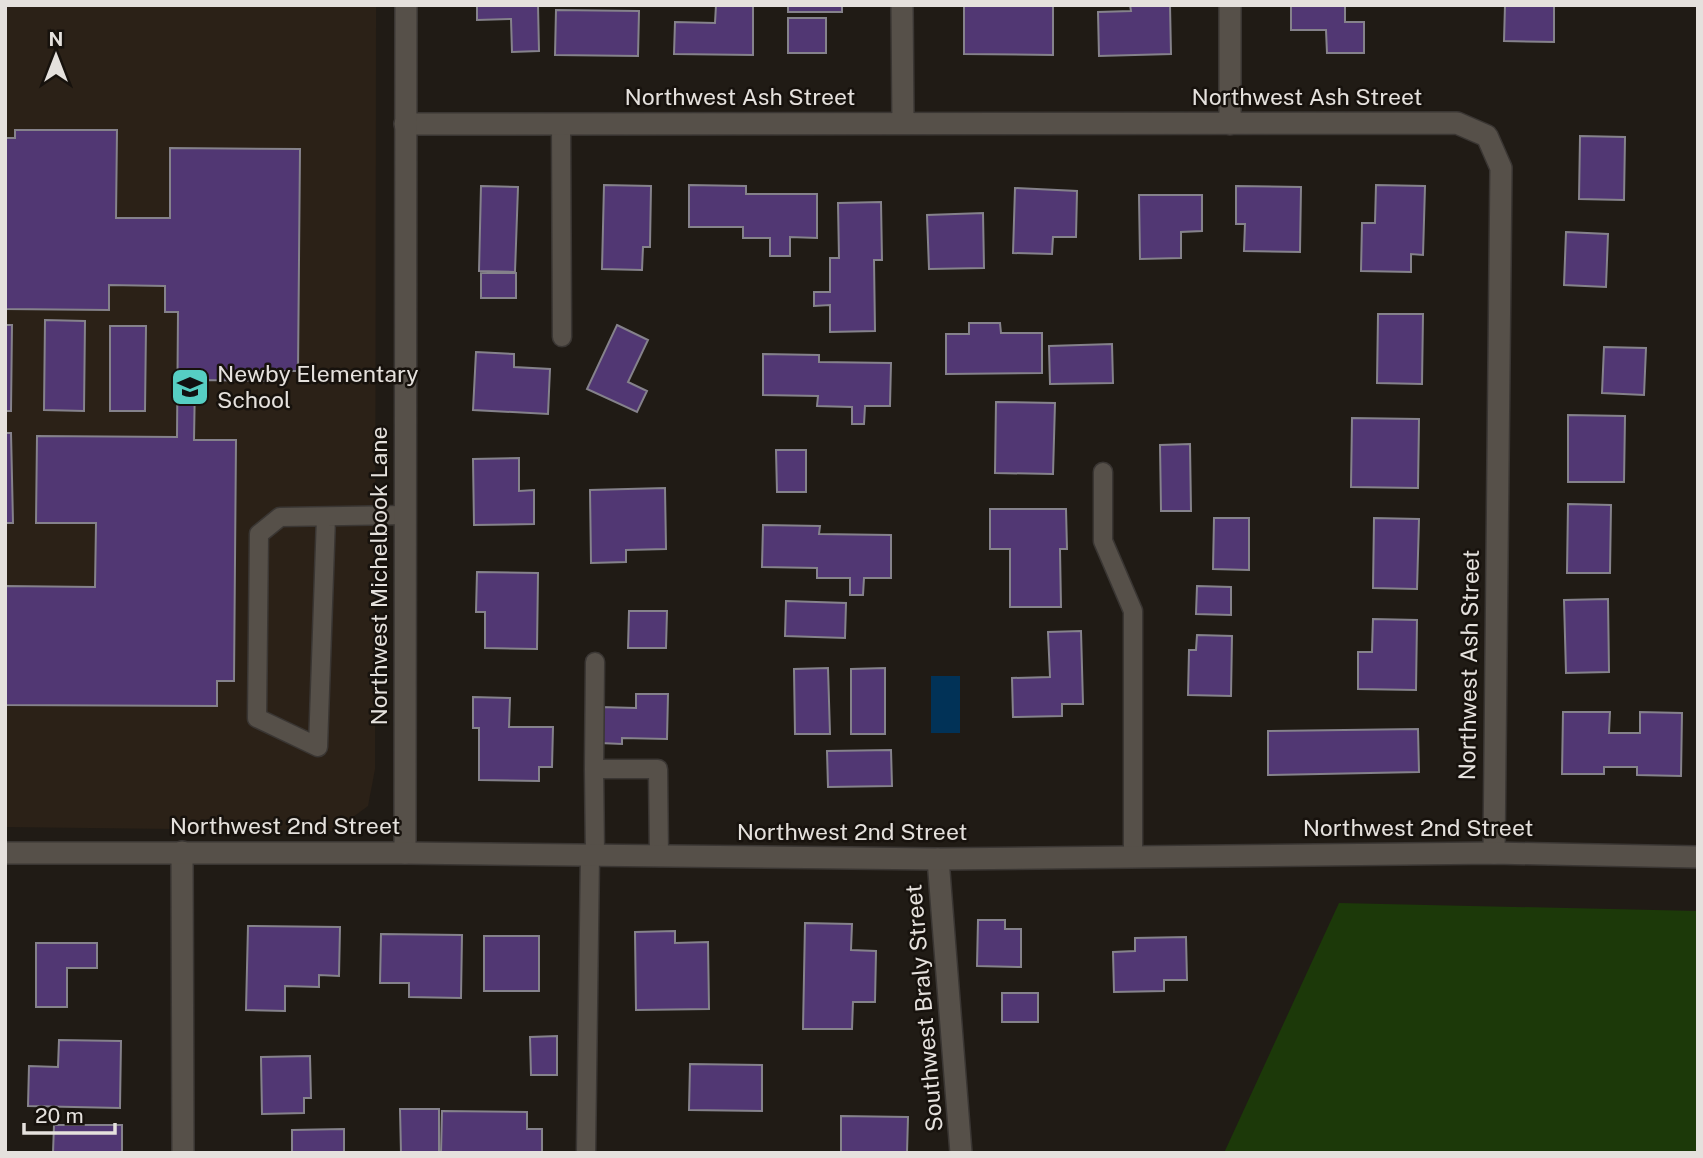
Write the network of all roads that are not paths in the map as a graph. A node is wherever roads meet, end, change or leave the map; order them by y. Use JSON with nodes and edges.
{"nodes":[{"id":1,"x":405,"y":5,"type":"edge"},
{"id":2,"x":902,"y":5,"type":"edge"},
{"id":3,"x":1230,"y":5,"type":"edge"},
{"id":4,"x":903,"y":123,"type":"junction"},
{"id":5,"x":405,"y":124,"type":"junction"},
{"id":6,"x":561,"y":124,"type":"junction"},
{"id":7,"x":1230,"y":124,"type":"junction"},
{"id":8,"x":562,"y":337,"type":"dead end"},
{"id":9,"x":1103,"y":472,"type":"dead end"},
{"id":10,"x":405,"y":515,"type":"junction"},
{"id":11,"x":326,"y":517,"type":"junction"},
{"id":12,"x":595,"y":662,"type":"dead end"},
{"id":13,"x":594,"y":769,"type":"junction"},
{"id":14,"x":183,"y":852,"type":"junction"},
{"id":15,"x":5,"y":853,"type":"edge"},
{"id":16,"x":405,"y":853,"type":"junction"},
{"id":17,"x":1494,"y":853,"type":"junction"},
{"id":18,"x":592,"y":855,"type":"junction"},
{"id":19,"x":659,"y":857,"type":"junction"},
{"id":20,"x":1698,"y":857,"type":"edge"},
{"id":21,"x":1133,"y":858,"type":"junction"},
{"id":22,"x":938,"y":859,"type":"junction"},
{"id":23,"x":183,"y":1153,"type":"edge"},
{"id":24,"x":586,"y":1153,"type":"edge"},
{"id":25,"x":961,"y":1153,"type":"edge"}],
"edges":[{"from":1,"to":5,"type":"street","name":"Northwest Michelbook Lane"},
{"from":2,"to":4,"type":"street"},
{"from":3,"to":7,"type":"street"},
{"from":4,"to":6,"type":"street","name":"Northwest Ash Street"},
{"from":4,"to":7,"type":"street","name":"Northwest Ash Street"},
{"from":5,"to":6,"type":"street","name":"Northwest Ash Street"},
{"from":5,"to":10,"type":"street","name":"Northwest Michelbook Lane"},
{"from":6,"to":8,"type":"lane"},
{"from":7,"to":17,"type":"street","name":"Northwest Ash Street"},
{"from":9,"to":21,"type":"lane"},
{"from":10,"to":11,"type":"lane"},
{"from":10,"to":16,"type":"street","name":"Northwest Michelbook Lane"},
{"from":11,"to":11,"type":"lane"},
{"from":12,"to":13,"type":"lane"},
{"from":13,"to":18,"type":"lane"},
{"from":13,"to":19,"type":"lane"},
{"from":14,"to":15,"type":"street","name":"Northwest 2nd Street"},
{"from":14,"to":16,"type":"street","name":"Northwest 2nd Street"},
{"from":14,"to":23,"type":"street"},
{"from":16,"to":18,"type":"street","name":"Northwest 2nd Street"},
{"from":17,"to":20,"type":"street","name":"Northwest 2nd Street"},
{"from":17,"to":21,"type":"street","name":"Northwest 2nd Street"},
{"from":18,"to":19,"type":"street","name":"Northwest 2nd Street"},
{"from":18,"to":24,"type":"lane"},
{"from":19,"to":22,"type":"street","name":"Northwest 2nd Street"},
{"from":21,"to":22,"type":"street","name":"Northwest 2nd Street"},
{"from":22,"to":25,"type":"street","name":"Southwest Braly Street"}]}
